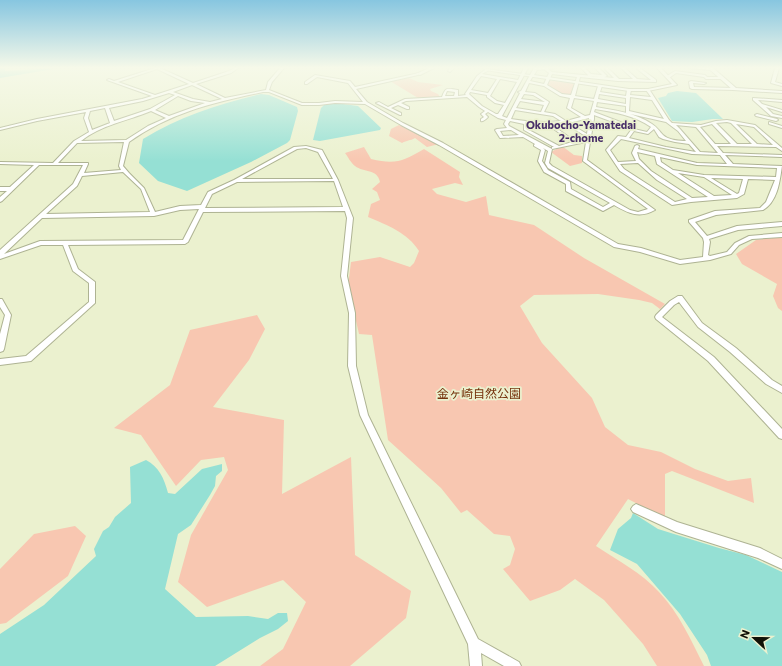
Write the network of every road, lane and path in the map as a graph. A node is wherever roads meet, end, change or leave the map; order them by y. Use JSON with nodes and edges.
{"nodes":[{"id":1,"x":146,"y":99,"type":"edge"},
{"id":2,"x":169,"y":99,"type":"edge"},
{"id":3,"x":189,"y":99,"type":"edge"},
{"id":4,"x":228,"y":99,"type":"edge"},
{"id":5,"x":289,"y":99,"type":"edge"},
{"id":6,"x":363,"y":99,"type":"edge"},
{"id":7,"x":422,"y":99,"type":"edge"},
{"id":8,"x":472,"y":99,"type":"edge"},
{"id":9,"x":490,"y":99,"type":"edge"},
{"id":10,"x":510,"y":99,"type":"edge"},
{"id":11,"x":542,"y":99,"type":"edge"},
{"id":12,"x":571,"y":99,"type":"edge"},
{"id":13,"x":584,"y":99,"type":"edge"},
{"id":14,"x":628,"y":99,"type":"edge"},
{"id":15,"x":654,"y":99,"type":"edge"},
{"id":16,"x":754,"y":99,"type":"edge"},
{"id":17,"x":755,"y":99,"type":"edge"},
{"id":18,"x":225,"y":100,"type":"joint"},
{"id":19,"x":518,"y":100,"type":"joint"},
{"id":20,"x":596,"y":101,"type":"junction"},
{"id":21,"x":782,"y":101,"type":"edge"},
{"id":22,"x":378,"y":102,"type":"dead end"},
{"id":23,"x":210,"y":103,"type":"junction"},
{"id":24,"x":366,"y":103,"type":"junction"},
{"id":25,"x":398,"y":103,"type":"junction"},
{"id":26,"x":507,"y":104,"type":"junction"},
{"id":27,"x":546,"y":104,"type":"junction"},
{"id":28,"x":760,"y":104,"type":"junction"},
{"id":29,"x":627,"y":105,"type":"junction"},
{"id":30,"x":782,"y":106,"type":"edge"},
{"id":31,"x":107,"y":107,"type":"junction"},
{"id":32,"x":388,"y":108,"type":"junction"},
{"id":33,"x":408,"y":108,"type":"dead end"},
{"id":34,"x":595,"y":108,"type":"junction"},
{"id":35,"x":514,"y":109,"type":"junction"},
{"id":36,"x":776,"y":109,"type":"junction"},
{"id":37,"x":152,"y":110,"type":"junction"},
{"id":38,"x":88,"y":111,"type":"junction"},
{"id":39,"x":487,"y":111,"type":"junction"},
{"id":40,"x":782,"y":111,"type":"edge"},
{"id":41,"x":542,"y":113,"type":"junction"},
{"id":42,"x":400,"y":114,"type":"dead end"},
{"id":43,"x":592,"y":115,"type":"junction"},
{"id":44,"x":757,"y":115,"type":"dead end"},
{"id":45,"x":499,"y":117,"type":"junction"},
{"id":46,"x":782,"y":117,"type":"edge"},
{"id":47,"x":170,"y":118,"type":"junction"},
{"id":48,"x":585,"y":118,"type":"junction"},
{"id":49,"x":482,"y":120,"type":"dead end"},
{"id":50,"x":509,"y":120,"type":"junction"},
{"id":51,"x":667,"y":121,"type":"junction"},
{"id":52,"x":527,"y":122,"type":"junction"},
{"id":53,"x":732,"y":122,"type":"junction"},
{"id":54,"x":782,"y":122,"type":"edge"},
{"id":55,"x":566,"y":123,"type":"junction"},
{"id":56,"x":713,"y":123,"type":"junction"},
{"id":57,"x":770,"y":123,"type":"dead end"},
{"id":58,"x":113,"y":124,"type":"junction"},
{"id":59,"x":672,"y":124,"type":"junction"},
{"id":60,"x":550,"y":125,"type":"junction"},
{"id":61,"x":697,"y":126,"type":"junction"},
{"id":62,"x":654,"y":127,"type":"junction"},
{"id":63,"x":782,"y":127,"type":"edge"},
{"id":64,"x":510,"y":128,"type":"junction"},
{"id":65,"x":0,"y":129,"type":"edge"},
{"id":66,"x":633,"y":130,"type":"junction"},
{"id":67,"x":91,"y":133,"type":"junction"},
{"id":68,"x":523,"y":136,"type":"junction"},
{"id":69,"x":588,"y":138,"type":"junction"},
{"id":70,"x":628,"y":138,"type":"junction"},
{"id":71,"x":530,"y":139,"type":"junction"},
{"id":72,"x":640,"y":141,"type":"junction"},
{"id":73,"x":76,"y":142,"type":"junction"},
{"id":74,"x":127,"y":142,"type":"junction"},
{"id":75,"x":574,"y":142,"type":"junction"},
{"id":76,"x":691,"y":143,"type":"junction"},
{"id":77,"x":713,"y":144,"type":"junction"},
{"id":78,"x":735,"y":145,"type":"junction"},
{"id":79,"x":558,"y":146,"type":"junction"},
{"id":80,"x":756,"y":146,"type":"junction"},
{"id":81,"x":780,"y":148,"type":"edge"},
{"id":82,"x":550,"y":150,"type":"junction"},
{"id":83,"x":635,"y":150,"type":"junction"},
{"id":84,"x":699,"y":153,"type":"junction"},
{"id":85,"x":722,"y":154,"type":"junction"},
{"id":86,"x":657,"y":156,"type":"junction"},
{"id":87,"x":782,"y":156,"type":"edge"},
{"id":88,"x":0,"y":162,"type":"edge"},
{"id":89,"x":637,"y":162,"type":"junction"},
{"id":90,"x":39,"y":163,"type":"junction"},
{"id":91,"x":617,"y":163,"type":"junction"},
{"id":92,"x":54,"y":164,"type":"junction"},
{"id":93,"x":732,"y":166,"type":"junction"},
{"id":94,"x":780,"y":167,"type":"edge"},
{"id":95,"x":124,"y":171,"type":"junction"},
{"id":96,"x":672,"y":171,"type":"junction"},
{"id":97,"x":81,"y":174,"type":"junction"},
{"id":98,"x":704,"y":176,"type":"junction"},
{"id":99,"x":746,"y":178,"type":"junction"},
{"id":100,"x":778,"y":179,"type":"junction"},
{"id":101,"x":336,"y":180,"type":"junction"},
{"id":102,"x":236,"y":181,"type":"junction"},
{"id":103,"x":0,"y":189,"type":"edge"},
{"id":104,"x":11,"y":189,"type":"junction"},
{"id":105,"x":737,"y":196,"type":"junction"},
{"id":106,"x":713,"y":198,"type":"junction"},
{"id":107,"x":0,"y":200,"type":"edge"},
{"id":108,"x":691,"y":200,"type":"junction"},
{"id":109,"x":615,"y":203,"type":"junction"},
{"id":110,"x":202,"y":208,"type":"junction"},
{"id":111,"x":346,"y":209,"type":"junction"},
{"id":112,"x":154,"y":214,"type":"junction"},
{"id":113,"x":40,"y":216,"type":"junction"},
{"id":114,"x":782,"y":224,"type":"edge"},
{"id":115,"x":782,"y":235,"type":"edge"},
{"id":116,"x":706,"y":238,"type":"junction"},
{"id":117,"x":65,"y":243,"type":"junction"},
{"id":118,"x":1,"y":254,"type":"edge"},
{"id":119,"x":710,"y":258,"type":"junction"},
{"id":120,"x":0,"y":301,"type":"edge"},
{"id":121,"x":0,"y":349,"type":"edge"},
{"id":122,"x":0,"y":362,"type":"edge"},
{"id":123,"x":782,"y":390,"type":"edge"},
{"id":124,"x":782,"y":434,"type":"edge"},
{"id":125,"x":636,"y":509,"type":"dead end"},
{"id":126,"x":782,"y":564,"type":"edge"},
{"id":127,"x":474,"y":643,"type":"junction"},
{"id":128,"x":476,"y":666,"type":"edge"},
{"id":129,"x":515,"y":666,"type":"edge"}],
"edges":[{"from":1,"to":31,"type":"street"},
{"from":2,"to":37,"type":"street"},
{"from":3,"to":23,"type":"street"},
{"from":4,"to":18,"type":"street"},
{"from":5,"to":24,"type":"street"},
{"from":6,"to":24,"type":"street"},
{"from":7,"to":25,"type":"street"},
{"from":8,"to":39,"type":"street"},
{"from":9,"to":26,"type":"street"},
{"from":10,"to":26,"type":"street"},
{"from":11,"to":27,"type":"street"},
{"from":12,"to":48,"type":"street"},
{"from":13,"to":20,"type":"street"},
{"from":14,"to":29,"type":"street"},
{"from":15,"to":51,"type":"street"},
{"from":16,"to":28,"type":"street"},
{"from":17,"to":21,"type":"street"},
{"from":18,"to":23,"type":"street"},
{"from":19,"to":27,"type":"street"},
{"from":19,"to":35,"type":"street"},
{"from":20,"to":29,"type":"street"},
{"from":20,"to":34,"type":"street"},
{"from":22,"to":32,"type":"street"},
{"from":23,"to":47,"type":"street"},
{"from":24,"to":119,"type":"street"},
{"from":25,"to":32,"type":"street"},
{"from":25,"to":33,"type":"street"},
{"from":26,"to":45,"type":"street"},
{"from":27,"to":41,"type":"street"},
{"from":28,"to":36,"type":"street"},
{"from":28,"to":46,"type":"street"},
{"from":29,"to":51,"type":"street"},
{"from":30,"to":36,"type":"street"},
{"from":31,"to":38,"type":"street"},
{"from":31,"to":58,"type":"street"},
{"from":32,"to":42,"type":"street"},
{"from":34,"to":43,"type":"street"},
{"from":34,"to":62,"type":"street"},
{"from":35,"to":41,"type":"street"},
{"from":35,"to":50,"type":"street"},
{"from":36,"to":40,"type":"street"},
{"from":37,"to":47,"type":"street"},
{"from":37,"to":58,"type":"street"},
{"from":38,"to":65,"type":"street"},
{"from":38,"to":67,"type":"street"},
{"from":39,"to":45,"type":"street"},
{"from":39,"to":49,"type":"street"},
{"from":41,"to":55,"type":"street"},
{"from":43,"to":48,"type":"street"},
{"from":43,"to":66,"type":"street"},
{"from":43,"to":69,"type":"street"},
{"from":44,"to":54,"type":"street"},
{"from":45,"to":50,"type":"street"},
{"from":47,"to":74,"type":"street"},
{"from":48,"to":55,"type":"street"},
{"from":50,"to":52,"type":"street"},
{"from":50,"to":64,"type":"street"},
{"from":51,"to":59,"type":"street"},
{"from":52,"to":60,"type":"street"},
{"from":52,"to":79,"type":"street"},
{"from":53,"to":56,"type":"street"},
{"from":53,"to":80,"type":"street"},
{"from":53,"to":81,"type":"street"},
{"from":55,"to":60,"type":"street"},
{"from":55,"to":69,"type":"street"},
{"from":56,"to":61,"type":"street"},
{"from":56,"to":78,"type":"street"},
{"from":57,"to":63,"type":"street"},
{"from":58,"to":67,"type":"street"},
{"from":59,"to":61,"type":"street"},
{"from":59,"to":76,"type":"street"},
{"from":60,"to":75,"type":"street"},
{"from":61,"to":77,"type":"street"},
{"from":62,"to":66,"type":"street"},
{"from":62,"to":76,"type":"street"},
{"from":64,"to":68,"type":"street"},
{"from":64,"to":68,"type":"street"},
{"from":66,"to":70,"type":"street"},
{"from":67,"to":73,"type":"street"},
{"from":68,"to":71,"type":"street"},
{"from":69,"to":75,"type":"street"},
{"from":69,"to":109,"type":"street"},
{"from":70,"to":72,"type":"street"},
{"from":70,"to":91,"type":"street"},
{"from":71,"to":82,"type":"street"},
{"from":71,"to":109,"type":"street"},
{"from":72,"to":83,"type":"street"},
{"from":72,"to":84,"type":"street"},
{"from":73,"to":74,"type":"street"},
{"from":73,"to":92,"type":"street"},
{"from":74,"to":95,"type":"street"},
{"from":75,"to":79,"type":"street"},
{"from":76,"to":84,"type":"street"},
{"from":77,"to":78,"type":"street"},
{"from":77,"to":85,"type":"street"},
{"from":78,"to":80,"type":"street"},
{"from":79,"to":82,"type":"street"},
{"from":80,"to":81,"type":"street"},
{"from":82,"to":109,"type":"street"},
{"from":83,"to":86,"type":"street"},
{"from":83,"to":89,"type":"street"},
{"from":84,"to":85,"type":"street"},
{"from":85,"to":87,"type":"street"},
{"from":85,"to":93,"type":"street"},
{"from":86,"to":93,"type":"street"},
{"from":86,"to":96,"type":"street"},
{"from":88,"to":90,"type":"street"},
{"from":89,"to":91,"type":"street"},
{"from":89,"to":108,"type":"street"},
{"from":90,"to":92,"type":"street"},
{"from":90,"to":104,"type":"street"},
{"from":91,"to":108,"type":"street"},
{"from":92,"to":97,"type":"street"},
{"from":93,"to":94,"type":"street"},
{"from":94,"to":100,"type":"street"},
{"from":95,"to":97,"type":"street"},
{"from":95,"to":112,"type":"street"},
{"from":96,"to":98,"type":"street"},
{"from":96,"to":106,"type":"street"},
{"from":97,"to":113,"type":"street"},
{"from":98,"to":99,"type":"street"},
{"from":98,"to":105,"type":"street"},
{"from":99,"to":100,"type":"street"},
{"from":99,"to":105,"type":"street"},
{"from":100,"to":116,"type":"street"},
{"from":101,"to":102,"type":"street"},
{"from":101,"to":102,"type":"street"},
{"from":101,"to":111,"type":"street"},
{"from":102,"to":110,"type":"street"},
{"from":103,"to":104,"type":"street"},
{"from":104,"to":107,"type":"street"},
{"from":105,"to":106,"type":"street"},
{"from":106,"to":108,"type":"street"},
{"from":110,"to":111,"type":"street"},
{"from":110,"to":112,"type":"street"},
{"from":110,"to":117,"type":"street"},
{"from":111,"to":127,"type":"street"},
{"from":112,"to":113,"type":"street"},
{"from":113,"to":118,"type":"street"},
{"from":114,"to":116,"type":"street"},
{"from":115,"to":119,"type":"street"},
{"from":116,"to":119,"type":"street"},
{"from":117,"to":118,"type":"street"},
{"from":117,"to":122,"type":"street"},
{"from":120,"to":121,"type":"street"},
{"from":123,"to":124,"type":"street"},
{"from":125,"to":126,"type":"street"},
{"from":127,"to":128,"type":"street"},
{"from":127,"to":129,"type":"street"}]}
